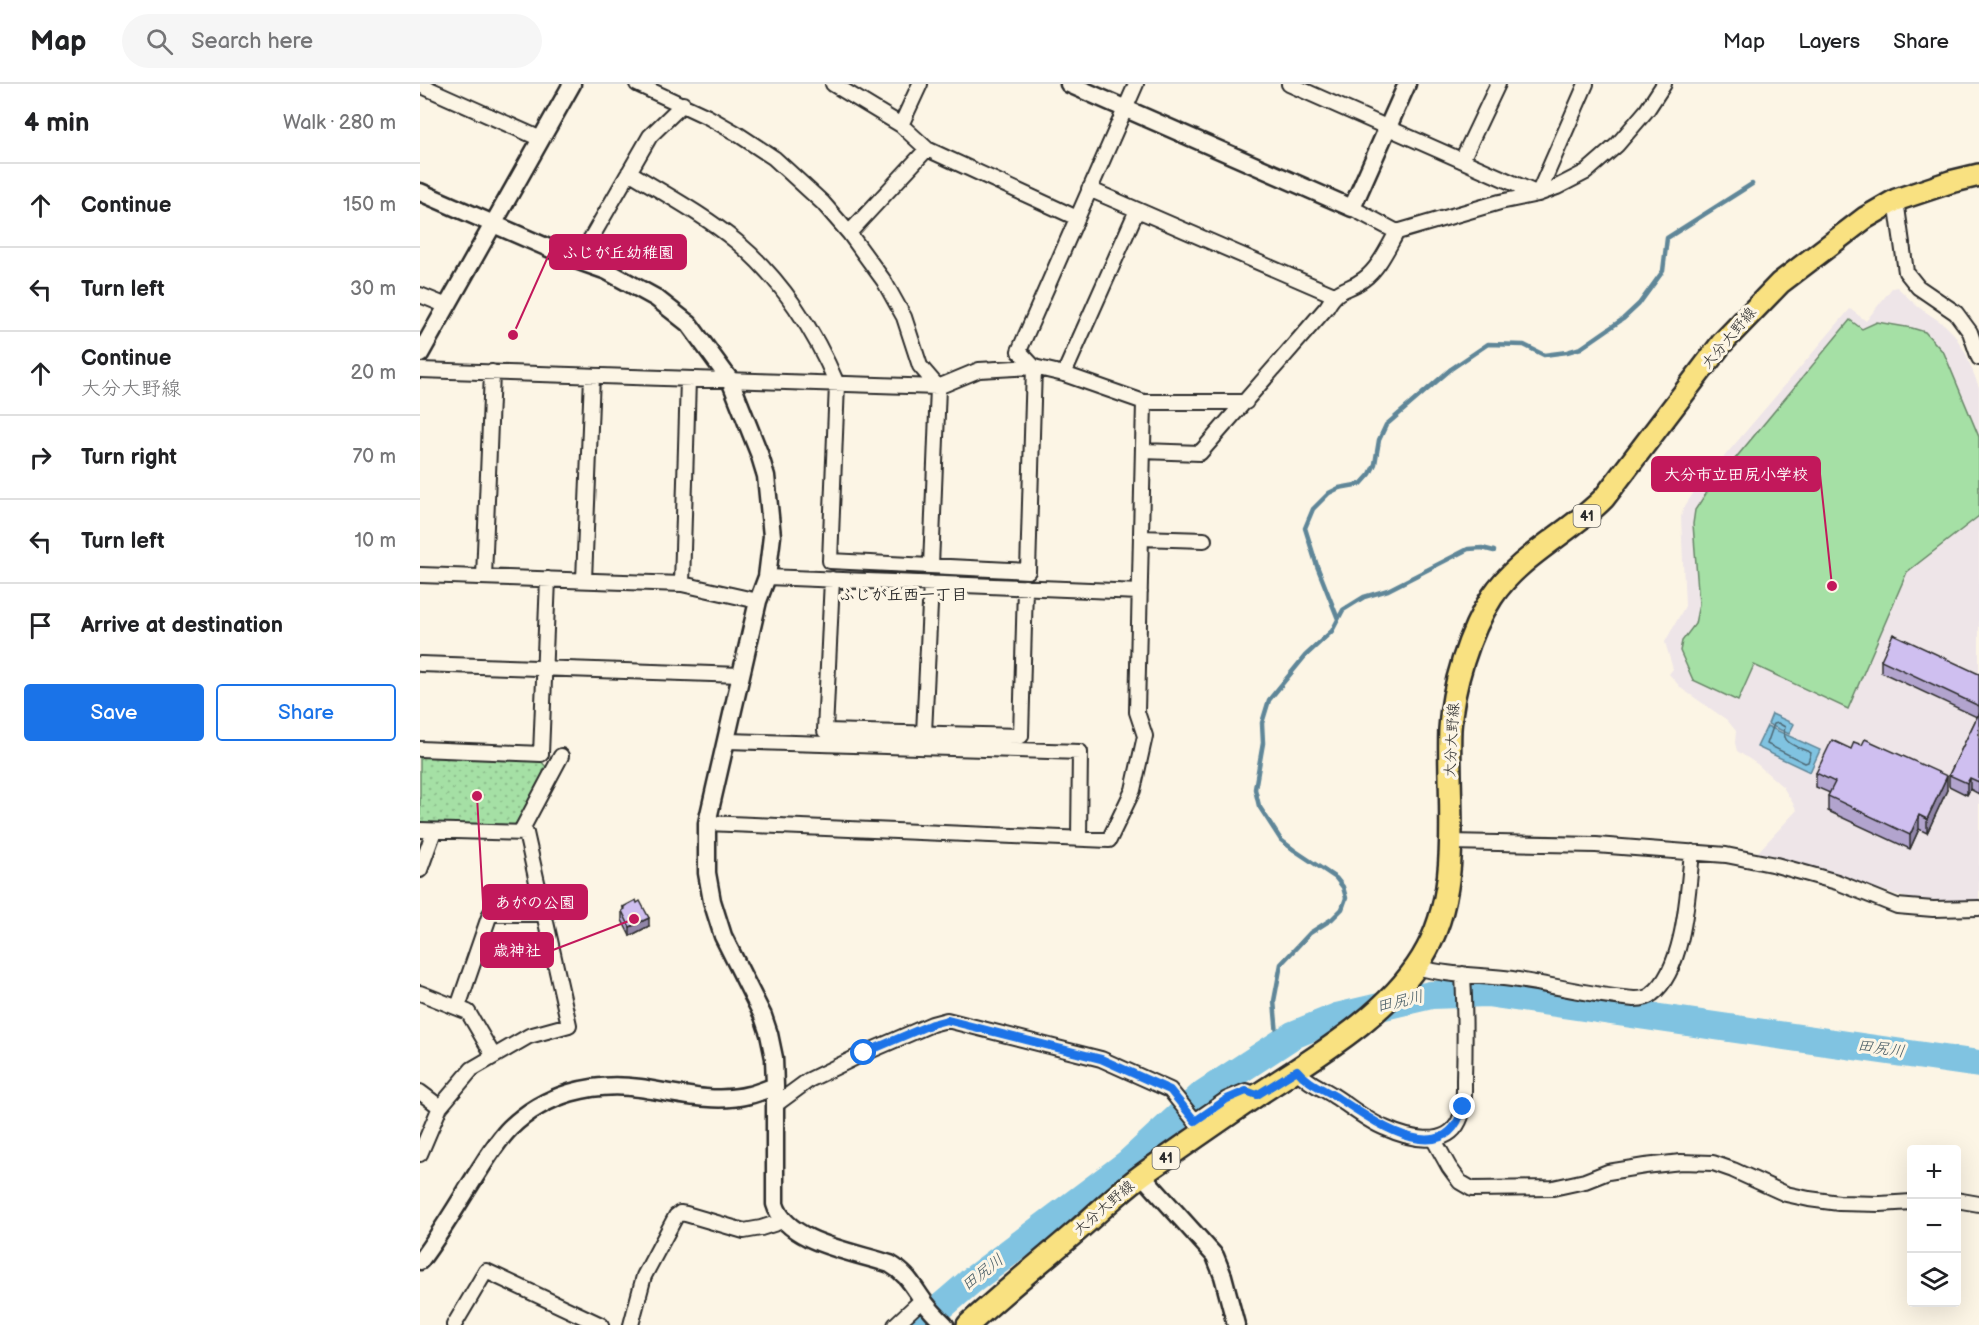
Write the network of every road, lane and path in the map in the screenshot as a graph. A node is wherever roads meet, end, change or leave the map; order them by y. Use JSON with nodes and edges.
{"nodes":[{"id":1,"x":572,"y":84,"type":"edge"},
{"id":2,"x":638,"y":84,"type":"edge"},
{"id":3,"x":833,"y":84,"type":"edge"},
{"id":4,"x":920,"y":84,"type":"edge"},
{"id":5,"x":1069,"y":84,"type":"edge"},
{"id":6,"x":1136,"y":84,"type":"edge"},
{"id":7,"x":1289,"y":84,"type":"edge"},
{"id":8,"x":1327,"y":84,"type":"edge"},
{"id":9,"x":1407,"y":84,"type":"edge"},
{"id":10,"x":1498,"y":84,"type":"edge"},
{"id":11,"x":1586,"y":84,"type":"edge"},
{"id":12,"x":1664,"y":84,"type":"edge"},
{"id":13,"x":420,"y":85,"type":"edge"},
{"id":14,"x":1321,"y":98,"type":"junction"},
{"id":15,"x":683,"y":104,"type":"junction"},
{"id":16,"x":1125,"y":108,"type":"junction"},
{"id":17,"x":901,"y":125,"type":"junction"},
{"id":18,"x":1388,"y":128,"type":"junction"},
{"id":19,"x":541,"y":139,"type":"junction"},
{"id":20,"x":927,"y":149,"type":"junction"},
{"id":21,"x":1462,"y":160,"type":"junction"},
{"id":22,"x":628,"y":172,"type":"junction"},
{"id":23,"x":1979,"y":175,"type":"edge"},
{"id":24,"x":1089,"y":189,"type":"junction"},
{"id":25,"x":420,"y":192,"type":"edge"},
{"id":26,"x":1538,"y":194,"type":"junction"},
{"id":27,"x":1896,"y":200,"type":"junction"},
{"id":28,"x":1353,"y":208,"type":"junction"},
{"id":29,"x":1137,"y":210,"type":"junction"},
{"id":30,"x":1077,"y":218,"type":"junction"},
{"id":31,"x":493,"y":224,"type":"junction"},
{"id":32,"x":1397,"y":232,"type":"junction"},
{"id":33,"x":849,"y":233,"type":"junction"},
{"id":34,"x":576,"y":260,"type":"junction"},
{"id":35,"x":420,"y":295,"type":"edge"},
{"id":36,"x":1334,"y":295,"type":"junction"},
{"id":37,"x":447,"y":306,"type":"junction"},
{"id":38,"x":420,"y":354,"type":"edge"},
{"id":39,"x":1979,"y":358,"type":"edge"},
{"id":40,"x":1034,"y":367,"type":"junction"},
{"id":41,"x":420,"y":370,"type":"edge"},
{"id":42,"x":492,"y":372,"type":"junction"},
{"id":43,"x":1064,"y":374,"type":"junction"},
{"id":44,"x":592,"y":376,"type":"junction"},
{"id":45,"x":688,"y":379,"type":"junction"},
{"id":46,"x":730,"y":380,"type":"junction"},
{"id":47,"x":837,"y":384,"type":"junction"},
{"id":48,"x":938,"y":387,"type":"junction"},
{"id":49,"x":1144,"y":402,"type":"junction"},
{"id":50,"x":1246,"y":402,"type":"junction"},
{"id":51,"x":1143,"y":451,"type":"junction"},
{"id":52,"x":1141,"y":538,"type":"junction"},
{"id":53,"x":1204,"y":540,"type":"dead end"},
{"id":54,"x":931,"y":566,"type":"junction"},
{"id":55,"x":420,"y":575,"type":"edge"},
{"id":56,"x":484,"y":577,"type":"junction"},
{"id":57,"x":767,"y":577,"type":"junction"},
{"id":58,"x":548,"y":579,"type":"junction"},
{"id":59,"x":832,"y":579,"type":"junction"},
{"id":60,"x":584,"y":580,"type":"junction"},
{"id":61,"x":682,"y":584,"type":"junction"},
{"id":62,"x":931,"y":584,"type":"junction"},
{"id":63,"x":1025,"y":587,"type":"junction"},
{"id":64,"x":1140,"y":592,"type":"junction"},
{"id":65,"x":758,"y":601,"type":"junction"},
{"id":66,"x":420,"y":664,"type":"edge"},
{"id":67,"x":544,"y":668,"type":"junction"},
{"id":68,"x":741,"y":675,"type":"junction"},
{"id":69,"x":924,"y":733,"type":"junction"},
{"id":70,"x":727,"y":741,"type":"junction"},
{"id":71,"x":420,"y":749,"type":"edge"},
{"id":72,"x":561,"y":756,"type":"dead end"},
{"id":73,"x":707,"y":823,"type":"junction"},
{"id":74,"x":427,"y":830,"type":"edge"},
{"id":75,"x":520,"y":833,"type":"junction"},
{"id":76,"x":1079,"y":838,"type":"junction"},
{"id":77,"x":1450,"y":842,"type":"junction"},
{"id":78,"x":1692,"y":852,"type":"junction"},
{"id":79,"x":420,"y":870,"type":"edge"},
{"id":80,"x":1979,"y":908,"type":"edge"},
{"id":81,"x":544,"y":914,"type":"junction"},
{"id":82,"x":1417,"y":967,"type":"junction"},
{"id":83,"x":1463,"y":974,"type":"junction"},
{"id":84,"x":420,"y":993,"type":"edge"},
{"id":85,"x":458,"y":1007,"type":"junction"},
{"id":86,"x":493,"y":1055,"type":"junction"},
{"id":87,"x":1297,"y":1070,"type":"junction"},
{"id":88,"x":775,"y":1086,"type":"junction"},
{"id":89,"x":420,"y":1092,"type":"edge"},
{"id":90,"x":1257,"y":1095,"type":"junction"},
{"id":91,"x":775,"y":1105,"type":"junction"},
{"id":92,"x":440,"y":1107,"type":"junction"},
{"id":93,"x":1434,"y":1140,"type":"junction"},
{"id":94,"x":420,"y":1154,"type":"edge"},
{"id":95,"x":1142,"y":1175,"type":"junction"},
{"id":96,"x":1961,"y":1201,"type":"edge"},
{"id":97,"x":1907,"y":1202,"type":"edge"},
{"id":98,"x":1979,"y":1204,"type":"edge"},
{"id":99,"x":783,"y":1221,"type":"junction"},
{"id":100,"x":420,"y":1261,"type":"edge"},
{"id":101,"x":924,"y":1301,"type":"junction"},
{"id":102,"x":944,"y":1324,"type":"edge"},
{"id":103,"x":454,"y":1325,"type":"edge"},
{"id":104,"x":601,"y":1325,"type":"edge"},
{"id":105,"x":631,"y":1325,"type":"edge"},
{"id":106,"x":895,"y":1325,"type":"edge"},
{"id":107,"x":968,"y":1325,"type":"edge"},
{"id":108,"x":1236,"y":1325,"type":"edge"}],
"edges":[{"from":1,"to":19,"type":"street"},
{"from":2,"to":15,"type":"street"},
{"from":3,"to":17,"type":"street"},
{"from":4,"to":17,"type":"street"},
{"from":5,"to":16,"type":"street"},
{"from":6,"to":16,"type":"street"},
{"from":7,"to":14,"type":"street"},
{"from":8,"to":14,"type":"street"},
{"from":9,"to":18,"type":"street"},
{"from":10,"to":21,"type":"street"},
{"from":11,"to":26,"type":"street"},
{"from":12,"to":26,"type":"street"},
{"from":13,"to":19,"type":"street"},
{"from":14,"to":18,"type":"street"},
{"from":15,"to":22,"type":"street"},
{"from":15,"to":33,"type":"street"},
{"from":16,"to":24,"type":"street"},
{"from":16,"to":28,"type":"street"},
{"from":17,"to":20,"type":"street"},
{"from":18,"to":21,"type":"street"},
{"from":18,"to":28,"type":"street"},
{"from":19,"to":31,"type":"street"},
{"from":20,"to":30,"type":"street"},
{"from":20,"to":33,"type":"street"},
{"from":21,"to":26,"type":"street"},
{"from":22,"to":34,"type":"street"},
{"from":22,"to":47,"type":"street"},
{"from":23,"to":27,"type":"main road","name":"大分大野線","number":"41"},
{"from":24,"to":29,"type":"street"},
{"from":24,"to":30,"type":"street"},
{"from":25,"to":31,"type":"street"},
{"from":26,"to":32,"type":"street"},
{"from":27,"to":39,"type":"street"},
{"from":27,"to":77,"type":"main road","name":"大分大野線","number":"41"},
{"from":28,"to":32,"type":"street"},
{"from":29,"to":36,"type":"street"},
{"from":29,"to":43,"type":"street"},
{"from":30,"to":40,"type":"street"},
{"from":31,"to":34,"type":"street"},
{"from":31,"to":37,"type":"street"},
{"from":32,"to":36,"type":"street"},
{"from":33,"to":48,"type":"street"},
{"from":34,"to":46,"type":"street"},
{"from":35,"to":37,"type":"street"},
{"from":36,"to":50,"type":"street"},
{"from":37,"to":38,"type":"street"},
{"from":40,"to":43,"type":"street"},
{"from":40,"to":48,"type":"street"},
{"from":40,"to":54,"type":"street"},
{"from":41,"to":42,"type":"street"},
{"from":42,"to":44,"type":"street"},
{"from":42,"to":56,"type":"street"},
{"from":43,"to":49,"type":"street"},
{"from":44,"to":45,"type":"street"},
{"from":44,"to":60,"type":"street"},
{"from":45,"to":46,"type":"street"},
{"from":45,"to":61,"type":"street"},
{"from":46,"to":47,"type":"street"},
{"from":46,"to":57,"type":"street"},
{"from":47,"to":48,"type":"street"},
{"from":47,"to":54,"type":"street"},
{"from":48,"to":54,"type":"street"},
{"from":49,"to":50,"type":"street"},
{"from":49,"to":51,"type":"street"},
{"from":50,"to":51,"type":"street"},
{"from":51,"to":52,"type":"street"},
{"from":52,"to":53,"type":"street"},
{"from":52,"to":64,"type":"street"},
{"from":55,"to":56,"type":"street"},
{"from":56,"to":58,"type":"street"},
{"from":57,"to":59,"type":"street"},
{"from":57,"to":65,"type":"street"},
{"from":58,"to":60,"type":"street"},
{"from":58,"to":67,"type":"street"},
{"from":59,"to":62,"type":"street"},
{"from":59,"to":69,"type":"street"},
{"from":60,"to":61,"type":"street"},
{"from":61,"to":65,"type":"street"},
{"from":62,"to":63,"type":"street"},
{"from":62,"to":69,"type":"street"},
{"from":63,"to":64,"type":"street"},
{"from":63,"to":69,"type":"street"},
{"from":64,"to":76,"type":"street"},
{"from":65,"to":68,"type":"street"},
{"from":66,"to":67,"type":"street"},
{"from":67,"to":68,"type":"street"},
{"from":67,"to":71,"type":"street"},
{"from":68,"to":70,"type":"street"},
{"from":70,"to":73,"type":"street"},
{"from":70,"to":76,"type":"street"},
{"from":72,"to":75,"type":"street"},
{"from":73,"to":76,"type":"street"},
{"from":73,"to":88,"type":"street"},
{"from":74,"to":75,"type":"street"},
{"from":74,"to":79,"type":"street"},
{"from":75,"to":81,"type":"street"},
{"from":77,"to":78,"type":"street"},
{"from":77,"to":82,"type":"main road","name":"大分大野線","number":"41"},
{"from":78,"to":80,"type":"street"},
{"from":78,"to":83,"type":"street"},
{"from":81,"to":85,"type":"street"},
{"from":81,"to":86,"type":"street"},
{"from":82,"to":83,"type":"street"},
{"from":82,"to":87,"type":"main road","name":"大分大野線","number":"41"},
{"from":83,"to":93,"type":"street"},
{"from":84,"to":85,"type":"street"},
{"from":85,"to":86,"type":"street"},
{"from":86,"to":92,"type":"street"},
{"from":87,"to":90,"type":"main road","name":"大分大野線","number":"41"},
{"from":87,"to":93,"type":"street"},
{"from":88,"to":91,"type":"street"},
{"from":88,"to":100,"type":"street"},
{"from":89,"to":92,"type":"street"},
{"from":90,"to":91,"type":"street"},
{"from":90,"to":95,"type":"main road","name":"大分大野線","number":"41"},
{"from":91,"to":99,"type":"street"},
{"from":92,"to":94,"type":"street"},
{"from":93,"to":97,"type":"street"},
{"from":95,"to":107,"type":"main road","name":"大分大野線","number":"41"},
{"from":95,"to":108,"type":"street"},
{"from":96,"to":98,"type":"street"},
{"from":99,"to":101,"type":"street"},
{"from":99,"to":105,"type":"street"},
{"from":101,"to":102,"type":"street"},
{"from":101,"to":106,"type":"street"},
{"from":103,"to":104,"type":"street"}]}
